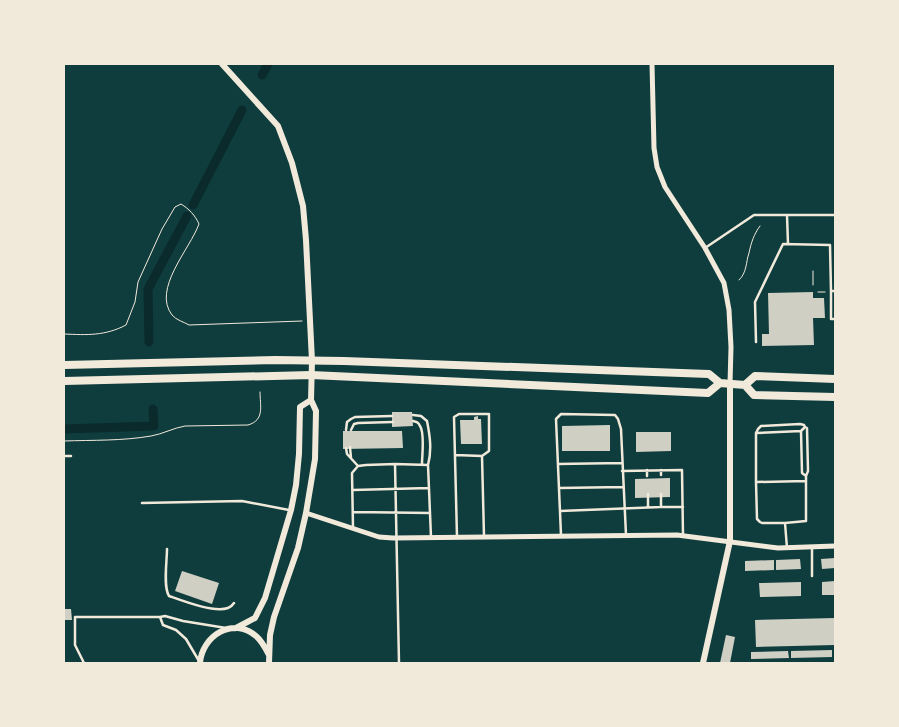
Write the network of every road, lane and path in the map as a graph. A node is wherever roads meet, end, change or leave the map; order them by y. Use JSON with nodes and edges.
{"nodes":[{"id":1,"x":222,"y":64,"type":"edge"},
{"id":2,"x":652,"y":64,"type":"edge"},
{"id":3,"x":787,"y":215,"type":"junction"},
{"id":4,"x":835,"y":215,"type":"edge"},
{"id":5,"x":760,"y":226,"type":"dead end"},
{"id":6,"x":788,"y":244,"type":"junction"},
{"id":7,"x":830,"y":244,"type":"junction"},
{"id":8,"x":835,"y":245,"type":"edge"},
{"id":9,"x":705,"y":248,"type":"junction"},
{"id":10,"x":814,"y":271,"type":"dead end"},
{"id":11,"x":740,"y":280,"type":"dead end"},
{"id":12,"x":813,"y":284,"type":"dead end"},
{"id":13,"x":835,"y":291,"type":"edge"},
{"id":14,"x":818,"y":292,"type":"dead end"},
{"id":15,"x":831,"y":292,"type":"junction"},
{"id":16,"x":835,"y":319,"type":"edge"},
{"id":17,"x":302,"y":321,"type":"dead end"},
{"id":18,"x":64,"y":334,"type":"edge"},
{"id":19,"x":756,"y":342,"type":"dead end"},
{"id":20,"x":312,"y":361,"type":"junction"},
{"id":21,"x":64,"y":365,"type":"edge"},
{"id":22,"x":311,"y":375,"type":"junction"},
{"id":23,"x":835,"y":379,"type":"edge"},
{"id":24,"x":64,"y":381,"type":"edge"},
{"id":25,"x":720,"y":383,"type":"junction"},
{"id":26,"x":730,"y":384,"type":"junction"},
{"id":27,"x":745,"y":385,"type":"junction"},
{"id":28,"x":260,"y":392,"type":"dead end"},
{"id":29,"x":835,"y":397,"type":"edge"},
{"id":30,"x":310,"y":400,"type":"junction"},
{"id":31,"x":413,"y":415,"type":"dead end"},
{"id":32,"x":392,"y":416,"type":"dead end"},
{"id":33,"x":413,"y":421,"type":"dead end"},
{"id":34,"x":393,"y":422,"type":"dead end"},
{"id":35,"x":806,"y":427,"type":"junction"},
{"id":36,"x":346,"y":430,"type":"dead end"},
{"id":37,"x":351,"y":430,"type":"dead end"},
{"id":38,"x":800,"y":431,"type":"junction"},
{"id":39,"x":756,"y":432,"type":"junction"},
{"id":40,"x":64,"y":441,"type":"edge"},
{"id":41,"x":350,"y":447,"type":"dead end"},
{"id":42,"x":346,"y":448,"type":"dead end"},
{"id":43,"x":455,"y":455,"type":"junction"},
{"id":44,"x":64,"y":456,"type":"edge"},
{"id":45,"x":71,"y":456,"type":"dead end"},
{"id":46,"x":482,"y":456,"type":"junction"},
{"id":47,"x":801,"y":456,"type":"junction"},
{"id":48,"x":808,"y":456,"type":"junction"},
{"id":49,"x":351,"y":458,"type":"junction"},
{"id":50,"x":622,"y":463,"type":"junction"},
{"id":51,"x":395,"y":464,"type":"junction"},
{"id":52,"x":422,"y":464,"type":"junction"},
{"id":53,"x":558,"y":464,"type":"junction"},
{"id":54,"x":428,"y":465,"type":"junction"},
{"id":55,"x":358,"y":466,"type":"junction"},
{"id":56,"x":622,"y":470,"type":"junction"},
{"id":57,"x":647,"y":470,"type":"junction"},
{"id":58,"x":661,"y":470,"type":"junction"},
{"id":59,"x":661,"y":475,"type":"dead end"},
{"id":60,"x":647,"y":476,"type":"dead end"},
{"id":61,"x":806,"y":476,"type":"junction"},
{"id":62,"x":806,"y":481,"type":"junction"},
{"id":63,"x":756,"y":482,"type":"junction"},
{"id":64,"x":623,"y":487,"type":"junction"},
{"id":65,"x":429,"y":488,"type":"junction"},
{"id":66,"x":559,"y":488,"type":"junction"},
{"id":67,"x":395,"y":489,"type":"junction"},
{"id":68,"x":352,"y":490,"type":"junction"},
{"id":69,"x":648,"y":494,"type":"dead end"},
{"id":70,"x":661,"y":494,"type":"dead end"},
{"id":71,"x":142,"y":503,"type":"dead end"},
{"id":72,"x":648,"y":507,"type":"junction"},
{"id":73,"x":661,"y":507,"type":"junction"},
{"id":74,"x":683,"y":507,"type":"junction"},
{"id":75,"x":625,"y":509,"type":"junction"},
{"id":76,"x":291,"y":510,"type":"junction"},
{"id":77,"x":560,"y":511,"type":"junction"},
{"id":78,"x":353,"y":512,"type":"junction"},
{"id":79,"x":306,"y":513,"type":"junction"},
{"id":80,"x":396,"y":513,"type":"junction"},
{"id":81,"x":430,"y":513,"type":"junction"},
{"id":82,"x":785,"y":523,"type":"junction"},
{"id":83,"x":353,"y":528,"type":"junction"},
{"id":84,"x":626,"y":535,"type":"junction"},
{"id":85,"x":683,"y":535,"type":"junction"},
{"id":86,"x":561,"y":536,"type":"junction"},
{"id":87,"x":484,"y":537,"type":"junction"},
{"id":88,"x":397,"y":538,"type":"junction"},
{"id":89,"x":431,"y":538,"type":"junction"},
{"id":90,"x":457,"y":538,"type":"junction"},
{"id":91,"x":730,"y":541,"type":"junction"},
{"id":92,"x":835,"y":546,"type":"edge"},
{"id":93,"x":812,"y":547,"type":"junction"},
{"id":94,"x":787,"y":548,"type":"junction"},
{"id":95,"x":168,"y":549,"type":"dead end"},
{"id":96,"x":812,"y":576,"type":"dead end"},
{"id":97,"x":234,"y":603,"type":"dead end"},
{"id":98,"x":160,"y":617,"type":"junction"},
{"id":99,"x":228,"y":628,"type":"junction"},
{"id":100,"x":236,"y":628,"type":"junction"},
{"id":101,"x":270,"y":660,"type":"edge"},
{"id":102,"x":200,"y":662,"type":"edge"},
{"id":103,"x":84,"y":663,"type":"edge"},
{"id":104,"x":399,"y":663,"type":"edge"},
{"id":105,"x":703,"y":663,"type":"edge"}],
"edges":[{"from":1,"to":20,"type":"street"},
{"from":2,"to":9,"type":"street"},
{"from":3,"to":4,"type":"lane"},
{"from":3,"to":6,"type":"lane"},
{"from":3,"to":9,"type":"lane"},
{"from":5,"to":11,"type":"path"},
{"from":6,"to":7,"type":"lane"},
{"from":6,"to":19,"type":"lane"},
{"from":7,"to":8,"type":"lane"},
{"from":7,"to":15,"type":"lane"},
{"from":9,"to":26,"type":"street"},
{"from":10,"to":12,"type":"path"},
{"from":13,"to":15,"type":"lane"},
{"from":14,"to":15,"type":"path"},
{"from":15,"to":16,"type":"lane"},
{"from":17,"to":18,"type":"path"},
{"from":20,"to":21,"type":"main road"},
{"from":20,"to":22,"type":"street"},
{"from":20,"to":25,"type":"main road"},
{"from":22,"to":24,"type":"main road"},
{"from":22,"to":25,"type":"main road"},
{"from":22,"to":30,"type":"street"},
{"from":23,"to":27,"type":"main road"},
{"from":25,"to":26,"type":"main road"},
{"from":26,"to":27,"type":"main road"},
{"from":26,"to":91,"type":"street"},
{"from":27,"to":29,"type":"main road"},
{"from":28,"to":40,"type":"path"},
{"from":30,"to":76,"type":"street"},
{"from":30,"to":79,"type":"street"},
{"from":31,"to":54,"type":"lane"},
{"from":32,"to":36,"type":"lane"},
{"from":33,"to":52,"type":"lane"},
{"from":34,"to":37,"type":"lane"},
{"from":35,"to":38,"type":"lane"},
{"from":35,"to":39,"type":"lane"},
{"from":35,"to":48,"type":"lane"},
{"from":38,"to":39,"type":"lane"},
{"from":38,"to":47,"type":"lane"},
{"from":39,"to":63,"type":"lane"},
{"from":41,"to":49,"type":"lane"},
{"from":42,"to":49,"type":"lane"},
{"from":43,"to":46,"type":"lane"},
{"from":43,"to":46,"type":"lane"},
{"from":43,"to":90,"type":"lane"},
{"from":44,"to":45,"type":"lane"},
{"from":46,"to":87,"type":"lane"},
{"from":47,"to":48,"type":"lane"},
{"from":47,"to":61,"type":"lane"},
{"from":48,"to":61,"type":"lane"},
{"from":49,"to":55,"type":"lane"},
{"from":50,"to":53,"type":"lane"},
{"from":50,"to":53,"type":"lane"},
{"from":50,"to":56,"type":"lane"},
{"from":51,"to":52,"type":"lane"},
{"from":51,"to":55,"type":"lane"},
{"from":51,"to":67,"type":"lane"},
{"from":52,"to":54,"type":"lane"},
{"from":53,"to":66,"type":"lane"},
{"from":54,"to":65,"type":"lane"},
{"from":55,"to":68,"type":"lane"},
{"from":56,"to":57,"type":"lane"},
{"from":56,"to":64,"type":"lane"},
{"from":57,"to":58,"type":"lane"},
{"from":57,"to":60,"type":"lane"},
{"from":58,"to":59,"type":"lane"},
{"from":58,"to":74,"type":"lane"},
{"from":61,"to":62,"type":"lane"},
{"from":62,"to":63,"type":"lane"},
{"from":62,"to":82,"type":"lane"},
{"from":63,"to":82,"type":"lane"},
{"from":64,"to":66,"type":"lane"},
{"from":64,"to":75,"type":"lane"},
{"from":65,"to":67,"type":"lane"},
{"from":65,"to":81,"type":"lane"},
{"from":66,"to":77,"type":"lane"},
{"from":67,"to":68,"type":"lane"},
{"from":67,"to":80,"type":"lane"},
{"from":68,"to":78,"type":"lane"},
{"from":69,"to":72,"type":"lane"},
{"from":70,"to":73,"type":"lane"},
{"from":71,"to":76,"type":"lane"},
{"from":72,"to":73,"type":"lane"},
{"from":72,"to":75,"type":"lane"},
{"from":73,"to":74,"type":"lane"},
{"from":74,"to":85,"type":"lane"},
{"from":75,"to":77,"type":"lane"},
{"from":75,"to":84,"type":"lane"},
{"from":76,"to":100,"type":"street"},
{"from":77,"to":86,"type":"lane"},
{"from":78,"to":80,"type":"lane"},
{"from":78,"to":83,"type":"lane"},
{"from":79,"to":83,"type":"street"},
{"from":79,"to":101,"type":"street"},
{"from":80,"to":81,"type":"lane"},
{"from":80,"to":88,"type":"lane"},
{"from":81,"to":89,"type":"lane"},
{"from":82,"to":94,"type":"lane"},
{"from":83,"to":88,"type":"street"},
{"from":84,"to":85,"type":"street"},
{"from":84,"to":86,"type":"street"},
{"from":85,"to":91,"type":"street"},
{"from":86,"to":87,"type":"street"},
{"from":87,"to":90,"type":"street"},
{"from":88,"to":89,"type":"street"},
{"from":88,"to":104,"type":"lane"},
{"from":89,"to":90,"type":"street"},
{"from":91,"to":94,"type":"street"},
{"from":91,"to":105,"type":"street"},
{"from":92,"to":93,"type":"street"},
{"from":93,"to":94,"type":"street"},
{"from":93,"to":96,"type":"lane"},
{"from":95,"to":97,"type":"lane"},
{"from":98,"to":99,"type":"lane"},
{"from":98,"to":102,"type":"lane"},
{"from":98,"to":103,"type":"lane"},
{"from":99,"to":100,"type":"street"},
{"from":99,"to":102,"type":"street"},
{"from":100,"to":101,"type":"street"}]}
